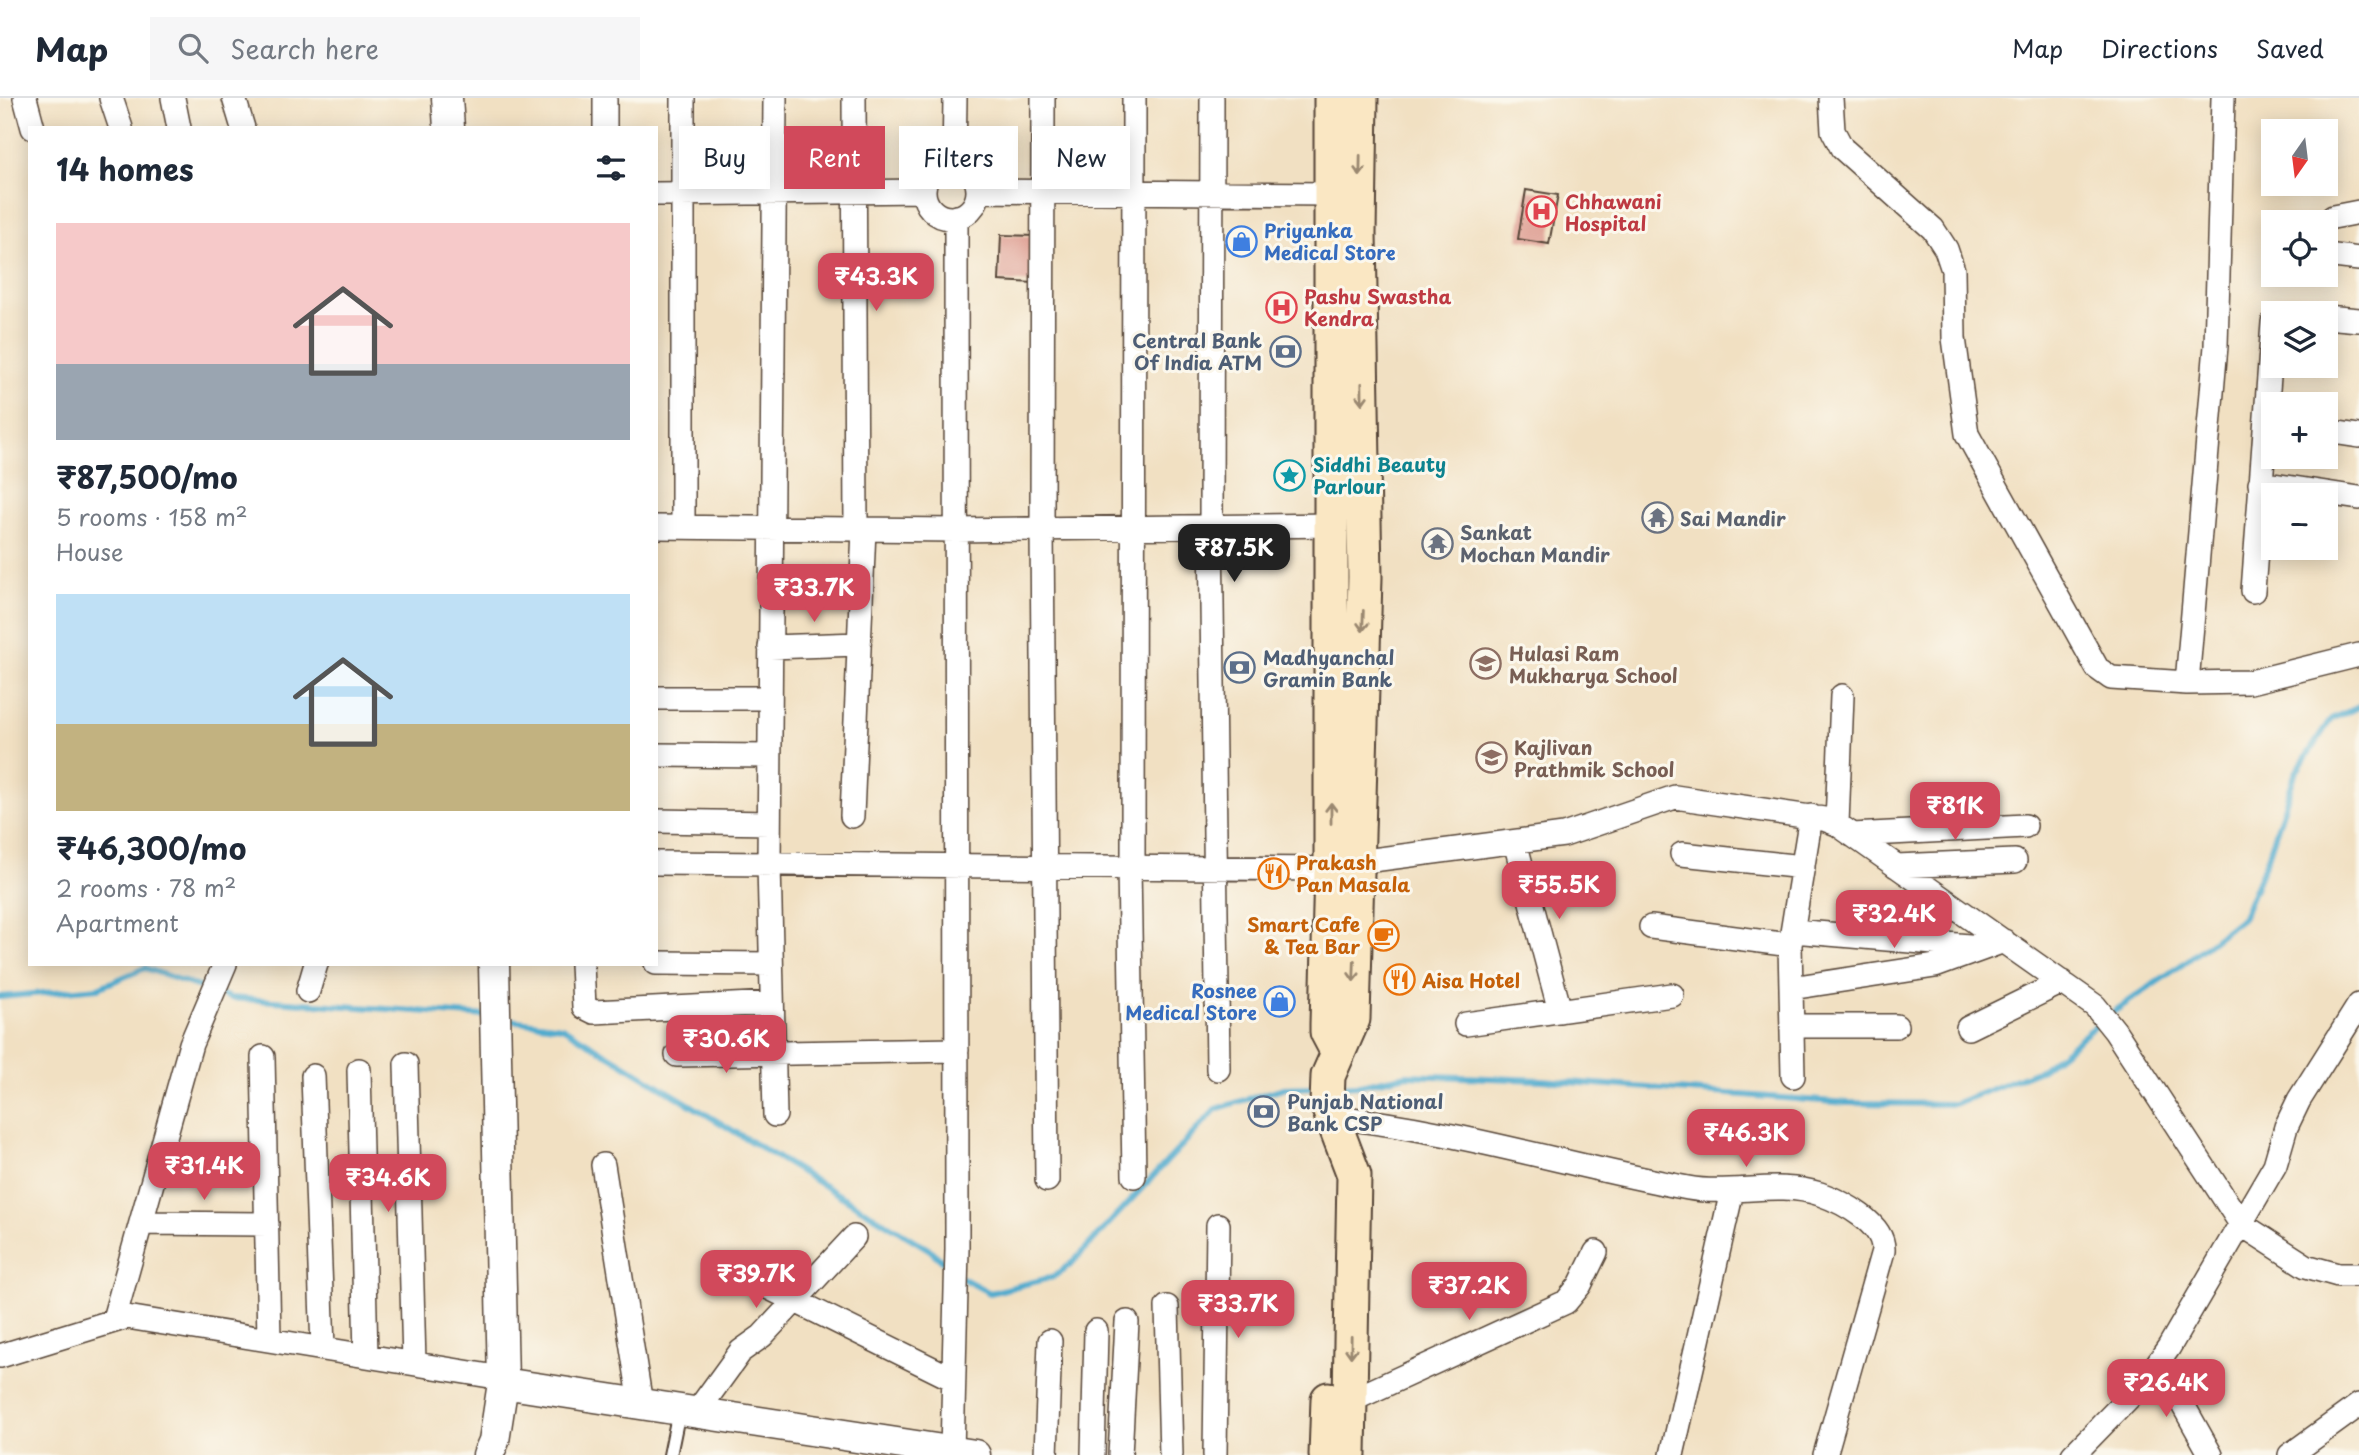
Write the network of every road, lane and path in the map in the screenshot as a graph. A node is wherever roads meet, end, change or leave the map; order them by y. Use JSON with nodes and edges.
{"nodes":[{"id":1,"x":25,"y":98,"type":"edge"},
{"id":2,"x":111,"y":98,"type":"edge"},
{"id":3,"x":173,"y":98,"type":"edge"},
{"id":4,"x":234,"y":98,"type":"edge"},
{"id":5,"x":447,"y":98,"type":"edge"},
{"id":6,"x":605,"y":98,"type":"edge"},
{"id":7,"x":684,"y":98,"type":"edge"},
{"id":8,"x":775,"y":98,"type":"edge"},
{"id":9,"x":854,"y":98,"type":"edge"},
{"id":10,"x":955,"y":98,"type":"edge"},
{"id":11,"x":1043,"y":98,"type":"edge"},
{"id":12,"x":1134,"y":98,"type":"edge"},
{"id":13,"x":1212,"y":98,"type":"edge"},
{"id":14,"x":1331,"y":98,"type":"edge"},
{"id":15,"x":1361,"y":98,"type":"edge"},
{"id":16,"x":1831,"y":98,"type":"edge"},
{"id":17,"x":2223,"y":98,"type":"edge"},
{"id":18,"x":32,"y":126,"type":"edge"},
{"id":19,"x":120,"y":126,"type":"edge"},
{"id":20,"x":179,"y":126,"type":"edge"},
{"id":21,"x":242,"y":126,"type":"edge"},
{"id":22,"x":449,"y":126,"type":"edge"},
{"id":23,"x":605,"y":126,"type":"edge"},
{"id":24,"x":955,"y":126,"type":"edge"},
{"id":25,"x":924,"y":191,"type":"joint"},
{"id":26,"x":978,"y":191,"type":"joint"},
{"id":27,"x":1041,"y":191,"type":"junction"},
{"id":28,"x":775,"y":192,"type":"junction"},
{"id":29,"x":853,"y":192,"type":"junction"},
{"id":30,"x":1132,"y":192,"type":"junction"},
{"id":31,"x":683,"y":193,"type":"junction"},
{"id":32,"x":1211,"y":193,"type":"junction"},
{"id":33,"x":658,"y":194,"type":"edge"},
{"id":34,"x":1331,"y":194,"type":"junction"},
{"id":35,"x":2359,"y":212,"type":"edge"},
{"id":36,"x":956,"y":217,"type":"junction"},
{"id":37,"x":2338,"y":217,"type":"edge"},
{"id":38,"x":2338,"y":256,"type":"edge"},
{"id":39,"x":2359,"y":259,"type":"edge"},
{"id":40,"x":2338,"y":318,"type":"edge"},
{"id":41,"x":2359,"y":320,"type":"edge"},
{"id":42,"x":2269,"y":378,"type":"edge"},
{"id":43,"x":2338,"y":433,"type":"edge"},
{"id":44,"x":2359,"y":436,"type":"edge"},
{"id":45,"x":2260,"y":483,"type":"junction"},
{"id":46,"x":2359,"y":498,"type":"edge"},
{"id":47,"x":1331,"y":525,"type":"junction"},
{"id":48,"x":1211,"y":526,"type":"junction"},
{"id":49,"x":658,"y":527,"type":"edge"},
{"id":50,"x":683,"y":527,"type":"junction"},
{"id":51,"x":771,"y":527,"type":"junction"},
{"id":52,"x":1132,"y":527,"type":"junction"},
{"id":53,"x":1042,"y":528,"type":"junction"},
{"id":54,"x":860,"y":529,"type":"junction"},
{"id":55,"x":956,"y":530,"type":"junction"},
{"id":56,"x":2253,"y":591,"type":"dead end"},
{"id":57,"x":859,"y":644,"type":"junction"},
{"id":58,"x":770,"y":647,"type":"junction"},
{"id":59,"x":2359,"y":655,"type":"edge"},
{"id":60,"x":2186,"y":683,"type":"junction"},
{"id":61,"x":1842,"y":696,"type":"dead end"},
{"id":62,"x":658,"y":698,"type":"edge"},
{"id":63,"x":770,"y":698,"type":"junction"},
{"id":64,"x":658,"y":755,"type":"edge"},
{"id":65,"x":769,"y":756,"type":"junction"},
{"id":66,"x":852,"y":816,"type":"dead end"},
{"id":67,"x":1811,"y":816,"type":"junction"},
{"id":68,"x":658,"y":821,"type":"edge"},
{"id":69,"x":769,"y":822,"type":"junction"},
{"id":70,"x":2025,"y":826,"type":"dead end"},
{"id":71,"x":1844,"y":830,"type":"junction"},
{"id":72,"x":1516,"y":842,"type":"junction"},
{"id":73,"x":1682,"y":854,"type":"dead end"},
{"id":74,"x":2015,"y":861,"type":"dead end"},
{"id":75,"x":658,"y":863,"type":"edge"},
{"id":76,"x":769,"y":864,"type":"junction"},
{"id":77,"x":957,"y":865,"type":"junction"},
{"id":78,"x":1344,"y":865,"type":"junction"},
{"id":79,"x":1044,"y":866,"type":"junction"},
{"id":80,"x":1131,"y":866,"type":"junction"},
{"id":81,"x":1896,"y":866,"type":"junction"},
{"id":82,"x":1217,"y":867,"type":"junction"},
{"id":83,"x":1803,"y":867,"type":"junction"},
{"id":84,"x":1651,"y":927,"type":"dead end"},
{"id":85,"x":1791,"y":938,"type":"junction"},
{"id":86,"x":1996,"y":945,"type":"junction"},
{"id":87,"x":658,"y":963,"type":"edge"},
{"id":88,"x":771,"y":964,"type":"junction"},
{"id":89,"x":316,"y":966,"type":"edge"},
{"id":90,"x":494,"y":966,"type":"edge"},
{"id":91,"x":582,"y":966,"type":"edge"},
{"id":92,"x":221,"y":973,"type":"edge"},
{"id":93,"x":2062,"y":982,"type":"junction"},
{"id":94,"x":1791,"y":988,"type":"junction"},
{"id":95,"x":308,"y":991,"type":"dead end"},
{"id":96,"x":1672,"y":995,"type":"dead end"},
{"id":97,"x":772,"y":1003,"type":"junction"},
{"id":98,"x":2359,"y":1006,"type":"edge"},
{"id":99,"x":1560,"y":1011,"type":"junction"},
{"id":100,"x":1466,"y":1024,"type":"dead end"},
{"id":101,"x":1792,"y":1026,"type":"junction"},
{"id":102,"x":1896,"y":1026,"type":"dead end"},
{"id":103,"x":1968,"y":1028,"type":"dead end"},
{"id":104,"x":957,"y":1050,"type":"junction"},
{"id":105,"x":773,"y":1051,"type":"junction"},
{"id":106,"x":677,"y":1055,"type":"dead end"},
{"id":107,"x":263,"y":1057,"type":"dead end"},
{"id":108,"x":406,"y":1064,"type":"dead end"},
{"id":109,"x":1218,"y":1069,"type":"dead end"},
{"id":110,"x":359,"y":1070,"type":"dead end"},
{"id":111,"x":313,"y":1076,"type":"dead end"},
{"id":112,"x":1793,"y":1076,"type":"dead end"},
{"id":113,"x":1333,"y":1097,"type":"junction"},
{"id":114,"x":775,"y":1115,"type":"dead end"},
{"id":115,"x":603,"y":1165,"type":"dead end"},
{"id":116,"x":1134,"y":1176,"type":"dead end"},
{"id":117,"x":1047,"y":1180,"type":"dead end"},
{"id":118,"x":1732,"y":1191,"type":"junction"},
{"id":119,"x":141,"y":1223,"type":"junction"},
{"id":120,"x":267,"y":1224,"type":"junction"},
{"id":121,"x":2241,"y":1224,"type":"junction"},
{"id":122,"x":1218,"y":1225,"type":"dead end"},
{"id":123,"x":854,"y":1237,"type":"dead end"},
{"id":124,"x":1596,"y":1252,"type":"dead end"},
{"id":125,"x":735,"y":1270,"type":"dead end"},
{"id":126,"x":2359,"y":1275,"type":"edge"},
{"id":127,"x":786,"y":1298,"type":"junction"},
{"id":128,"x":1167,"y":1307,"type":"dead end"},
{"id":129,"x":114,"y":1319,"type":"junction"},
{"id":130,"x":1127,"y":1322,"type":"dead end"},
{"id":131,"x":1096,"y":1331,"type":"dead end"},
{"id":132,"x":270,"y":1339,"type":"junction"},
{"id":133,"x":1050,"y":1341,"type":"dead end"},
{"id":134,"x":323,"y":1348,"type":"junction"},
{"id":135,"x":366,"y":1355,"type":"junction"},
{"id":136,"x":0,"y":1356,"type":"edge"},
{"id":137,"x":2159,"y":1362,"type":"junction"},
{"id":138,"x":414,"y":1363,"type":"junction"},
{"id":139,"x":953,"y":1379,"type":"junction"},
{"id":140,"x":503,"y":1381,"type":"junction"},
{"id":141,"x":1350,"y":1401,"type":"junction"},
{"id":142,"x":640,"y":1405,"type":"junction"},
{"id":143,"x":2359,"y":1405,"type":"edge"},
{"id":144,"x":688,"y":1412,"type":"junction"},
{"id":145,"x":960,"y":1454,"type":"edge"},
{"id":146,"x":488,"y":1455,"type":"edge"},
{"id":147,"x":670,"y":1455,"type":"edge"},
{"id":148,"x":1046,"y":1455,"type":"edge"},
{"id":149,"x":1093,"y":1455,"type":"edge"},
{"id":150,"x":1120,"y":1455,"type":"edge"},
{"id":151,"x":1171,"y":1455,"type":"edge"},
{"id":152,"x":1214,"y":1455,"type":"edge"},
{"id":153,"x":1326,"y":1455,"type":"edge"},
{"id":154,"x":1349,"y":1455,"type":"edge"},
{"id":155,"x":1672,"y":1455,"type":"edge"},
{"id":156,"x":1825,"y":1455,"type":"edge"},
{"id":157,"x":2073,"y":1455,"type":"edge"},
{"id":158,"x":2211,"y":1455,"type":"edge"},
{"id":159,"x":2290,"y":1455,"type":"edge"}],
"edges":[{"from":1,"to":18,"type":"street"},
{"from":2,"to":19,"type":"street"},
{"from":3,"to":20,"type":"street"},
{"from":4,"to":21,"type":"street"},
{"from":5,"to":22,"type":"street"},
{"from":6,"to":23,"type":"street"},
{"from":7,"to":31,"type":"street"},
{"from":8,"to":28,"type":"street"},
{"from":9,"to":29,"type":"street"},
{"from":10,"to":24,"type":"street"},
{"from":11,"to":27,"type":"street"},
{"from":12,"to":30,"type":"street"},
{"from":13,"to":32,"type":"street"},
{"from":14,"to":34,"type":"main road"},
{"from":15,"to":78,"type":"main road","one_way":true},
{"from":16,"to":60,"type":"street"},
{"from":17,"to":60,"type":"street"},
{"from":25,"to":29,"type":"street"},
{"from":25,"to":36,"type":"street"},
{"from":26,"to":27,"type":"street"},
{"from":26,"to":36,"type":"street"},
{"from":27,"to":30,"type":"street"},
{"from":27,"to":53,"type":"street"},
{"from":28,"to":29,"type":"street"},
{"from":28,"to":31,"type":"street"},
{"from":28,"to":51,"type":"street"},
{"from":29,"to":54,"type":"street"},
{"from":30,"to":32,"type":"street"},
{"from":30,"to":52,"type":"street"},
{"from":31,"to":33,"type":"street"},
{"from":31,"to":50,"type":"street"},
{"from":32,"to":34,"type":"street"},
{"from":32,"to":48,"type":"street"},
{"from":34,"to":47,"type":"main road"},
{"from":35,"to":37,"type":"street"},
{"from":36,"to":55,"type":"street"},
{"from":38,"to":39,"type":"street"},
{"from":40,"to":41,"type":"street"},
{"from":42,"to":45,"type":"street"},
{"from":43,"to":44,"type":"street"},
{"from":45,"to":46,"type":"street"},
{"from":45,"to":56,"type":"street"},
{"from":47,"to":48,"type":"street"},
{"from":78,"to":47,"type":"main road","one_way":true},
{"from":48,"to":52,"type":"street"},
{"from":48,"to":82,"type":"street"},
{"from":49,"to":50,"type":"street"},
{"from":50,"to":51,"type":"street"},
{"from":51,"to":54,"type":"street"},
{"from":51,"to":58,"type":"street"},
{"from":52,"to":53,"type":"street"},
{"from":52,"to":80,"type":"street"},
{"from":53,"to":55,"type":"street"},
{"from":53,"to":79,"type":"street"},
{"from":54,"to":55,"type":"street"},
{"from":54,"to":57,"type":"street"},
{"from":55,"to":77,"type":"street"},
{"from":57,"to":58,"type":"street"},
{"from":57,"to":66,"type":"street"},
{"from":58,"to":63,"type":"street"},
{"from":59,"to":60,"type":"street"},
{"from":61,"to":71,"type":"street"},
{"from":62,"to":63,"type":"street"},
{"from":63,"to":65,"type":"street"},
{"from":64,"to":65,"type":"street"},
{"from":65,"to":69,"type":"street"},
{"from":67,"to":71,"type":"street"},
{"from":67,"to":72,"type":"street"},
{"from":67,"to":83,"type":"street"},
{"from":68,"to":69,"type":"street"},
{"from":69,"to":76,"type":"street"},
{"from":70,"to":71,"type":"street"},
{"from":71,"to":81,"type":"street"},
{"from":72,"to":78,"type":"street"},
{"from":72,"to":99,"type":"street"},
{"from":73,"to":83,"type":"street"},
{"from":74,"to":81,"type":"street"},
{"from":75,"to":76,"type":"street"},
{"from":76,"to":77,"type":"street"},
{"from":76,"to":88,"type":"street"},
{"from":77,"to":79,"type":"street"},
{"from":77,"to":104,"type":"street"},
{"from":78,"to":82,"type":"street"},
{"from":78,"to":113,"type":"main road"},
{"from":79,"to":80,"type":"street"},
{"from":79,"to":117,"type":"street"},
{"from":80,"to":82,"type":"street"},
{"from":80,"to":116,"type":"street"},
{"from":81,"to":86,"type":"street"},
{"from":82,"to":109,"type":"street"},
{"from":83,"to":85,"type":"street"},
{"from":84,"to":85,"type":"street"},
{"from":85,"to":86,"type":"street"},
{"from":85,"to":94,"type":"street"},
{"from":86,"to":93,"type":"street"},
{"from":86,"to":94,"type":"street"},
{"from":87,"to":88,"type":"street"},
{"from":88,"to":97,"type":"street"},
{"from":89,"to":95,"type":"street"},
{"from":90,"to":140,"type":"street"},
{"from":91,"to":97,"type":"street"},
{"from":92,"to":119,"type":"street"},
{"from":93,"to":103,"type":"street"},
{"from":93,"to":121,"type":"street"},
{"from":94,"to":101,"type":"street"},
{"from":96,"to":99,"type":"street"},
{"from":97,"to":105,"type":"street"},
{"from":98,"to":121,"type":"street"},
{"from":99,"to":100,"type":"street"},
{"from":101,"to":102,"type":"street"},
{"from":101,"to":112,"type":"street"},
{"from":104,"to":105,"type":"street"},
{"from":104,"to":139,"type":"street"},
{"from":105,"to":106,"type":"street"},
{"from":105,"to":114,"type":"street"},
{"from":107,"to":120,"type":"street"},
{"from":108,"to":138,"type":"street"},
{"from":110,"to":135,"type":"street"},
{"from":111,"to":134,"type":"street"},
{"from":113,"to":118,"type":"street"},
{"from":113,"to":141,"type":"main road","one_way":true},
{"from":113,"to":153,"type":"main road"},
{"from":115,"to":142,"type":"street"},
{"from":118,"to":155,"type":"street"},
{"from":118,"to":156,"type":"street"},
{"from":119,"to":120,"type":"street"},
{"from":119,"to":129,"type":"street"},
{"from":120,"to":132,"type":"street"},
{"from":121,"to":126,"type":"street"},
{"from":121,"to":137,"type":"street"},
{"from":122,"to":152,"type":"street"},
{"from":123,"to":127,"type":"street"},
{"from":124,"to":141,"type":"street"},
{"from":125,"to":127,"type":"street"},
{"from":127,"to":139,"type":"street"},
{"from":127,"to":144,"type":"street"},
{"from":128,"to":151,"type":"street"},
{"from":129,"to":132,"type":"street"},
{"from":129,"to":136,"type":"street"},
{"from":130,"to":150,"type":"street"},
{"from":131,"to":149,"type":"street"},
{"from":132,"to":134,"type":"street"},
{"from":133,"to":148,"type":"street"},
{"from":134,"to":135,"type":"street"},
{"from":135,"to":138,"type":"street"},
{"from":137,"to":157,"type":"street"},
{"from":137,"to":158,"type":"street"},
{"from":138,"to":140,"type":"street"},
{"from":139,"to":145,"type":"street"},
{"from":140,"to":142,"type":"street"},
{"from":140,"to":146,"type":"street"},
{"from":141,"to":154,"type":"main road"},
{"from":142,"to":144,"type":"street"},
{"from":143,"to":159,"type":"street"},
{"from":144,"to":145,"type":"street"},
{"from":144,"to":147,"type":"lane"}]}
